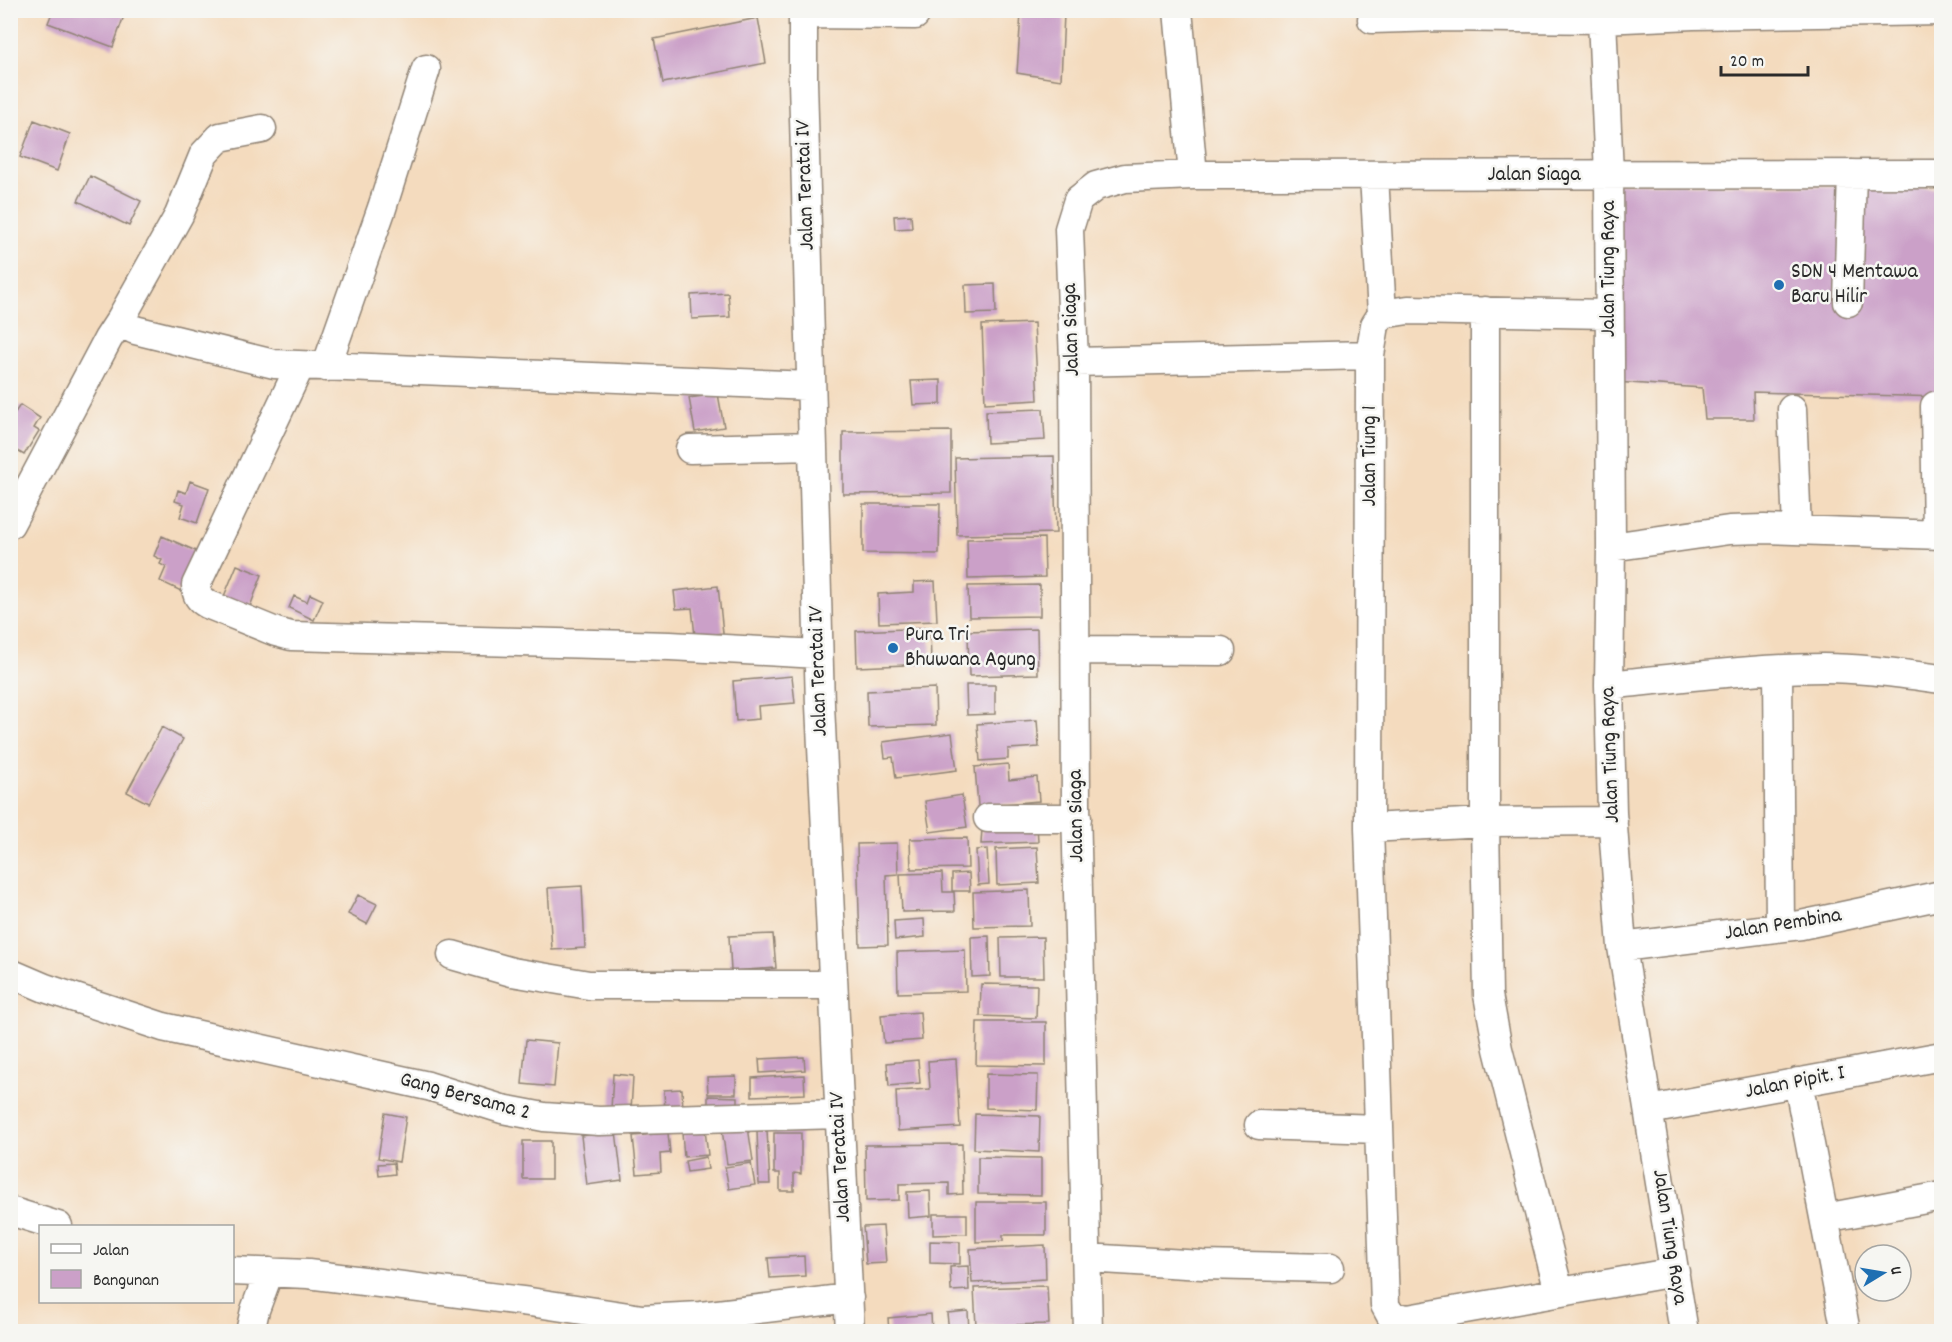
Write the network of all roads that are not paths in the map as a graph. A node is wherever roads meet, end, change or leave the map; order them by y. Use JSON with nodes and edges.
{"nodes":[{"id":1,"x":918,"y":10,"type":"edge"},
{"id":2,"x":1178,"y":10,"type":"edge"},
{"id":3,"x":1941,"y":11,"type":"edge"},
{"id":4,"x":803,"y":12,"type":"edge"},
{"id":5,"x":1693,"y":13,"type":"edge"},
{"id":6,"x":1440,"y":14,"type":"edge"},
{"id":7,"x":1602,"y":18,"type":"junction"},
{"id":8,"x":1372,"y":19,"type":"dead end"},
{"id":9,"x":426,"y":69,"type":"dead end"},
{"id":10,"x":262,"y":129,"type":"dead end"},
{"id":11,"x":1609,"y":174,"type":"junction"},
{"id":12,"x":1852,"y":174,"type":"junction"},
{"id":13,"x":1941,"y":174,"type":"edge"},
{"id":14,"x":1193,"y":175,"type":"junction"},
{"id":15,"x":1374,"y":176,"type":"junction"},
{"id":16,"x":1848,"y":302,"type":"dead end"},
{"id":17,"x":1485,"y":311,"type":"junction"},
{"id":18,"x":1382,"y":314,"type":"junction"},
{"id":19,"x":1608,"y":314,"type":"junction"},
{"id":20,"x":119,"y":322,"type":"junction"},
{"id":21,"x":1370,"y":355,"type":"junction"},
{"id":22,"x":1074,"y":362,"type":"junction"},
{"id":23,"x":313,"y":366,"type":"junction"},
{"id":24,"x":811,"y":386,"type":"junction"},
{"id":25,"x":1935,"y":406,"type":"dead end"},
{"id":26,"x":1792,"y":409,"type":"dead end"},
{"id":27,"x":813,"y":446,"type":"junction"},
{"id":28,"x":690,"y":448,"type":"dead end"},
{"id":29,"x":10,"y":524,"type":"edge"},
{"id":30,"x":1797,"y":530,"type":"junction"},
{"id":31,"x":1939,"y":535,"type":"edge"},
{"id":32,"x":1611,"y":547,"type":"junction"},
{"id":33,"x":1076,"y":650,"type":"junction"},
{"id":34,"x":1221,"y":651,"type":"dead end"},
{"id":35,"x":818,"y":654,"type":"junction"},
{"id":36,"x":1778,"y":670,"type":"junction"},
{"id":37,"x":1941,"y":679,"type":"edge"},
{"id":38,"x":1609,"y":685,"type":"junction"},
{"id":39,"x":988,"y":818,"type":"dead end"},
{"id":40,"x":1077,"y":818,"type":"junction"},
{"id":41,"x":1613,"y":821,"type":"junction"},
{"id":42,"x":1485,"y":822,"type":"junction"},
{"id":43,"x":1369,"y":828,"type":"junction"},
{"id":44,"x":1941,"y":895,"type":"edge"},
{"id":45,"x":1780,"y":927,"type":"junction"},
{"id":46,"x":1622,"y":946,"type":"junction"},
{"id":47,"x":452,"y":955,"type":"dead end"},
{"id":48,"x":10,"y":973,"type":"edge"},
{"id":49,"x":833,"y":985,"type":"junction"},
{"id":50,"x":1941,"y":1056,"type":"edge"},
{"id":51,"x":1798,"y":1082,"type":"junction"},
{"id":52,"x":1649,"y":1110,"type":"junction"},
{"id":53,"x":839,"y":1114,"type":"junction"},
{"id":54,"x":1259,"y":1125,"type":"dead end"},
{"id":55,"x":1379,"y":1129,"type":"junction"},
{"id":56,"x":1941,"y":1196,"type":"edge"},
{"id":57,"x":10,"y":1211,"type":"edge"},
{"id":58,"x":1825,"y":1218,"type":"junction"},
{"id":59,"x":52,"y":1225,"type":"edge"},
{"id":60,"x":1086,"y":1258,"type":"junction"},
{"id":61,"x":1330,"y":1268,"type":"dead end"},
{"id":62,"x":234,"y":1271,"type":"edge"},
{"id":63,"x":269,"y":1272,"type":"junction"},
{"id":64,"x":1675,"y":1272,"type":"junction"},
{"id":65,"x":1559,"y":1292,"type":"junction"},
{"id":66,"x":849,"y":1298,"type":"junction"},
{"id":67,"x":250,"y":1332,"type":"edge"},
{"id":68,"x":850,"y":1332,"type":"edge"},
{"id":69,"x":1088,"y":1332,"type":"edge"},
{"id":70,"x":1684,"y":1332,"type":"edge"},
{"id":71,"x":1846,"y":1332,"type":"edge"}],
"edges":[{"from":1,"to":4,"type":"street"},
{"from":2,"to":14,"type":"street"},
{"from":3,"to":5,"type":"street"},
{"from":4,"to":24,"type":"street","name":"Jalan Teratai IV"},
{"from":5,"to":7,"type":"street"},
{"from":6,"to":7,"type":"street"},
{"from":6,"to":8,"type":"street"},
{"from":7,"to":11,"type":"street","name":"Jalan Tiung Raya"},
{"from":9,"to":23,"type":"street"},
{"from":10,"to":20,"type":"street"},
{"from":11,"to":12,"type":"street","name":"Jalan Siaga"},
{"from":11,"to":15,"type":"street","name":"Jalan Siaga"},
{"from":11,"to":19,"type":"street","name":"Jalan Tiung Raya"},
{"from":12,"to":13,"type":"street","name":"Jalan Siaga"},
{"from":12,"to":16,"type":"street"},
{"from":14,"to":15,"type":"street","name":"Jalan Siaga"},
{"from":14,"to":22,"type":"street","name":"Jalan Siaga"},
{"from":15,"to":18,"type":"street"},
{"from":17,"to":18,"type":"street"},
{"from":17,"to":19,"type":"street"},
{"from":17,"to":42,"type":"street"},
{"from":18,"to":21,"type":"street","name":"Jalan Tiung 1"},
{"from":19,"to":32,"type":"street","name":"Jalan Tiung Raya"},
{"from":20,"to":23,"type":"street"},
{"from":20,"to":29,"type":"street"},
{"from":21,"to":22,"type":"street"},
{"from":21,"to":43,"type":"street","name":"Jalan Tiung 1"},
{"from":22,"to":33,"type":"street","name":"Jalan Siaga"},
{"from":23,"to":24,"type":"street"},
{"from":23,"to":35,"type":"street"},
{"from":24,"to":27,"type":"street","name":"Jalan Teratai IV"},
{"from":25,"to":31,"type":"street"},
{"from":26,"to":30,"type":"street"},
{"from":27,"to":28,"type":"street"},
{"from":27,"to":35,"type":"street","name":"Jalan Teratai IV"},
{"from":30,"to":31,"type":"street"},
{"from":30,"to":32,"type":"street"},
{"from":32,"to":38,"type":"street","name":"Jalan Tiung Raya"},
{"from":33,"to":34,"type":"street"},
{"from":33,"to":40,"type":"street","name":"Jalan Siaga"},
{"from":35,"to":49,"type":"street","name":"Jalan Teratai IV"},
{"from":36,"to":37,"type":"street"},
{"from":36,"to":38,"type":"street"},
{"from":36,"to":45,"type":"street"},
{"from":38,"to":41,"type":"street","name":"Jalan Tiung Raya"},
{"from":39,"to":40,"type":"street"},
{"from":40,"to":60,"type":"street","name":"Jalan Siaga"},
{"from":41,"to":42,"type":"street"},
{"from":41,"to":46,"type":"street","name":"Jalan Tiung Raya"},
{"from":42,"to":43,"type":"street"},
{"from":42,"to":65,"type":"street"},
{"from":43,"to":55,"type":"street","name":"Jalan Tiung 1"},
{"from":44,"to":45,"type":"street","name":"Jalan Pembina"},
{"from":45,"to":46,"type":"street","name":"Jalan Pembina"},
{"from":46,"to":52,"type":"street","name":"Jalan Tiung Raya"},
{"from":47,"to":49,"type":"street"},
{"from":48,"to":53,"type":"street","name":"Gang Bersama 2"},
{"from":49,"to":53,"type":"street","name":"Jalan Teratai IV"},
{"from":50,"to":51,"type":"street","name":"Jalan Pipit. I"},
{"from":51,"to":52,"type":"street","name":"Jalan Pipit. I"},
{"from":51,"to":58,"type":"street"},
{"from":52,"to":64,"type":"street","name":"Jalan Tiung Raya"},
{"from":53,"to":66,"type":"street","name":"Jalan Teratai IV"},
{"from":54,"to":55,"type":"street"},
{"from":55,"to":65,"type":"street","name":"Jalan Tiung 1"},
{"from":56,"to":58,"type":"street"},
{"from":57,"to":59,"type":"street"},
{"from":58,"to":71,"type":"street"},
{"from":60,"to":61,"type":"street"},
{"from":60,"to":69,"type":"street","name":"Jalan Siaga"},
{"from":62,"to":63,"type":"street"},
{"from":63,"to":66,"type":"street"},
{"from":63,"to":67,"type":"street"},
{"from":64,"to":65,"type":"street"},
{"from":64,"to":70,"type":"street","name":"Jalan Tiung Raya"},
{"from":66,"to":68,"type":"street","name":"Jalan Teratai IV"}]}
